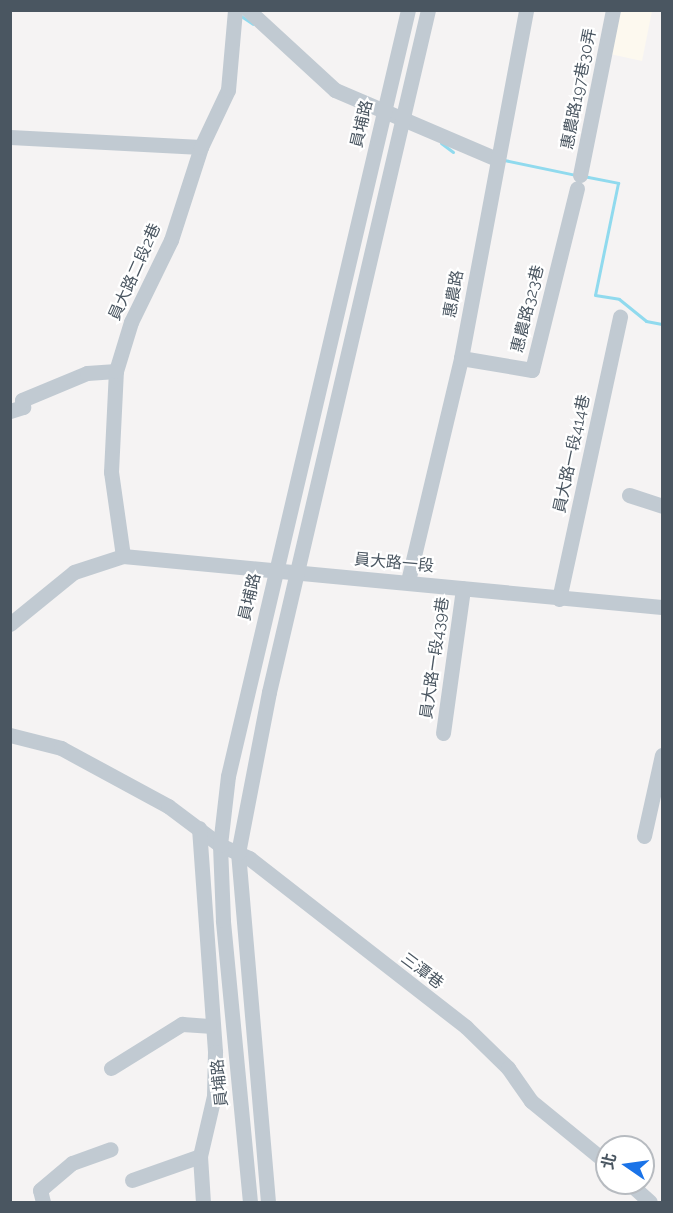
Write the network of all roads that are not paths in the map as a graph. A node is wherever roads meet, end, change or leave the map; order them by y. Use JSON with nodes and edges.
{"nodes":[{"id":1,"x":235,"y":10,"type":"edge"},
{"id":2,"x":248,"y":10,"type":"edge"},
{"id":3,"x":408,"y":10,"type":"edge"},
{"id":4,"x":428,"y":10,"type":"edge"},
{"id":5,"x":526,"y":10,"type":"edge"},
{"id":6,"x":613,"y":10,"type":"edge"},
{"id":7,"x":385,"y":108,"type":"junction"},
{"id":8,"x":402,"y":116,"type":"junction"},
{"id":9,"x":10,"y":137,"type":"edge"},
{"id":10,"x":201,"y":147,"type":"junction"},
{"id":11,"x":497,"y":159,"type":"junction"},
{"id":12,"x":578,"y":181,"type":"joint"},
{"id":13,"x":620,"y":317,"type":"dead end"},
{"id":14,"x":461,"y":358,"type":"junction"},
{"id":15,"x":116,"y":371,"type":"junction"},
{"id":16,"x":10,"y":411,"type":"edge"},
{"id":17,"x":629,"y":495,"type":"dead end"},
{"id":18,"x":663,"y":506,"type":"edge"},
{"id":19,"x":123,"y":556,"type":"junction"},
{"id":20,"x":274,"y":571,"type":"junction"},
{"id":21,"x":297,"y":573,"type":"junction"},
{"id":22,"x":408,"y":581,"type":"junction"},
{"id":23,"x":463,"y":588,"type":"junction"},
{"id":24,"x":559,"y":599,"type":"junction"},
{"id":25,"x":663,"y":607,"type":"edge"},
{"id":26,"x":10,"y":624,"type":"edge"},
{"id":27,"x":443,"y":733,"type":"dead end"},
{"id":28,"x":10,"y":735,"type":"edge"},
{"id":29,"x":663,"y":755,"type":"edge"},
{"id":30,"x":199,"y":828,"type":"junction"},
{"id":31,"x":644,"y":836,"type":"dead end"},
{"id":32,"x":220,"y":845,"type":"junction"},
{"id":33,"x":238,"y":853,"type":"junction"},
{"id":34,"x":209,"y":1026,"type":"junction"},
{"id":35,"x":111,"y":1068,"type":"dead end"},
{"id":36,"x":111,"y":1149,"type":"dead end"},
{"id":37,"x":595,"y":1153,"type":"edge"},
{"id":38,"x":200,"y":1156,"type":"junction"},
{"id":39,"x":132,"y":1180,"type":"dead end"},
{"id":40,"x":43,"y":1203,"type":"edge"},
{"id":41,"x":203,"y":1203,"type":"edge"},
{"id":42,"x":250,"y":1203,"type":"edge"},
{"id":43,"x":268,"y":1203,"type":"edge"}],
"edges":[{"from":1,"to":10,"type":"street","name":"員大路二段2巷"},
{"from":2,"to":7,"type":"street"},
{"from":3,"to":7,"type":"street","name":"員埔路"},
{"from":4,"to":8,"type":"street","name":"員埔路"},
{"from":5,"to":11,"type":"street","name":"惠農路"},
{"from":6,"to":12,"type":"street","name":"惠農路197巷30弄"},
{"from":7,"to":8,"type":"street"},
{"from":7,"to":20,"type":"street","name":"員埔路"},
{"from":8,"to":11,"type":"street"},
{"from":8,"to":21,"type":"street","name":"員埔路"},
{"from":9,"to":10,"type":"street"},
{"from":10,"to":15,"type":"street","name":"員大路二段2巷"},
{"from":11,"to":14,"type":"street","name":"惠農路"},
{"from":12,"to":14,"type":"street","name":"惠農路323巷"},
{"from":13,"to":24,"type":"street","name":"員大路一段414巷"},
{"from":14,"to":22,"type":"street","name":"惠農路"},
{"from":15,"to":16,"type":"street"},
{"from":15,"to":19,"type":"street","name":"員大路二段2巷"},
{"from":17,"to":18,"type":"street"},
{"from":19,"to":20,"type":"street","name":"員大路一段"},
{"from":19,"to":26,"type":"street"},
{"from":20,"to":21,"type":"street","name":"員大路一段"},
{"from":20,"to":32,"type":"street","name":"員埔路"},
{"from":21,"to":22,"type":"street","name":"員大路一段"},
{"from":21,"to":33,"type":"street","name":"員埔路"},
{"from":22,"to":23,"type":"street","name":"員大路一段"},
{"from":23,"to":24,"type":"street","name":"員大路一段"},
{"from":23,"to":27,"type":"street","name":"員大路一段439巷"},
{"from":24,"to":25,"type":"street","name":"員大路一段"},
{"from":28,"to":30,"type":"street","name":"三潭巷"},
{"from":29,"to":31,"type":"street"},
{"from":30,"to":32,"type":"street","name":"三潭巷"},
{"from":30,"to":34,"type":"street"},
{"from":32,"to":33,"type":"street","name":"三潭巷"},
{"from":32,"to":42,"type":"street","name":"員埔路"},
{"from":33,"to":37,"type":"street","name":"三潭巷"},
{"from":33,"to":43,"type":"street","name":"員埔路"},
{"from":34,"to":35,"type":"street"},
{"from":34,"to":38,"type":"street"},
{"from":36,"to":40,"type":"street"},
{"from":38,"to":39,"type":"street"},
{"from":38,"to":41,"type":"street"}]}
